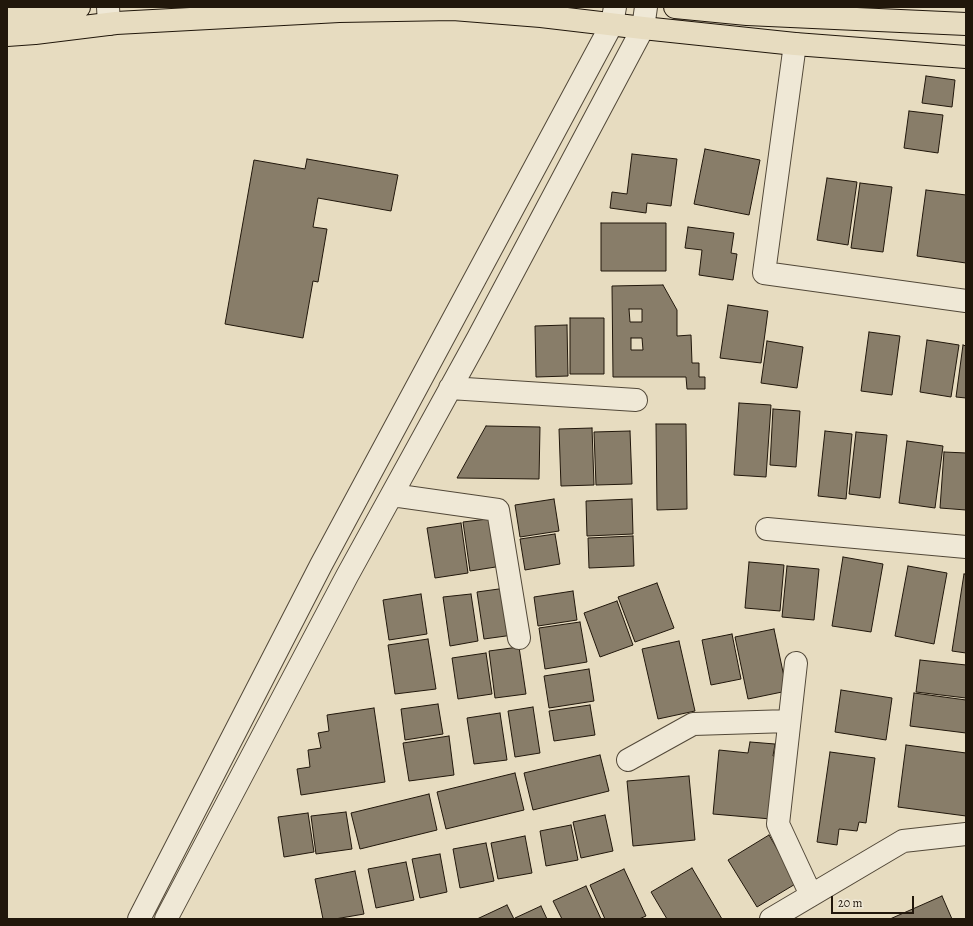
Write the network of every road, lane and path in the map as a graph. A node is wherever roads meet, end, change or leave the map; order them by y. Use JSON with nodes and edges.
{"nodes":[{"id":1,"x":79,"y":7,"type":"edge"},
{"id":2,"x":676,"y":7,"type":"edge"},
{"id":3,"x":856,"y":13,"type":"edge"},
{"id":4,"x":7,"y":15,"type":"edge"},
{"id":5,"x":108,"y":16,"type":"edge"},
{"id":6,"x":614,"y":16,"type":"edge"},
{"id":7,"x":644,"y":17,"type":"edge"},
{"id":8,"x":966,"y":24,"type":"edge"},
{"id":9,"x":7,"y":35,"type":"edge"},
{"id":10,"x":795,"y":44,"type":"junction"},
{"id":11,"x":966,"y":56,"type":"edge"},
{"id":12,"x":966,"y":301,"type":"edge"},
{"id":13,"x":450,"y":388,"type":"junction"},
{"id":14,"x":636,"y":400,"type":"dead end"},
{"id":15,"x":392,"y":494,"type":"junction"},
{"id":16,"x":767,"y":529,"type":"dead end"},
{"id":17,"x":966,"y":547,"type":"edge"},
{"id":18,"x":519,"y":638,"type":"dead end"},
{"id":19,"x":796,"y":663,"type":"dead end"},
{"id":20,"x":789,"y":721,"type":"junction"},
{"id":21,"x":628,"y":760,"type":"dead end"},
{"id":22,"x":966,"y":834,"type":"edge"},
{"id":23,"x":811,"y":895,"type":"junction"},
{"id":24,"x":139,"y":919,"type":"edge"},
{"id":25,"x":166,"y":919,"type":"edge"},
{"id":26,"x":771,"y":919,"type":"edge"}],
"edges":[{"from":1,"to":4,"type":"main road"},
{"from":2,"to":3,"type":"main road"},
{"from":3,"to":8,"type":"main road"},
{"from":5,"to":6,"type":"main road"},
{"from":5,"to":9,"type":"main road"},
{"from":6,"to":7,"type":"main road"},
{"from":6,"to":24,"type":"street"},
{"from":7,"to":10,"type":"main road"},
{"from":7,"to":13,"type":"street"},
{"from":10,"to":11,"type":"main road"},
{"from":10,"to":12,"type":"street"},
{"from":13,"to":14,"type":"street"},
{"from":13,"to":15,"type":"street"},
{"from":15,"to":18,"type":"street"},
{"from":15,"to":25,"type":"street"},
{"from":16,"to":17,"type":"street"},
{"from":19,"to":20,"type":"street"},
{"from":20,"to":21,"type":"street"},
{"from":20,"to":23,"type":"street"},
{"from":22,"to":23,"type":"street"},
{"from":23,"to":26,"type":"street"}]}
